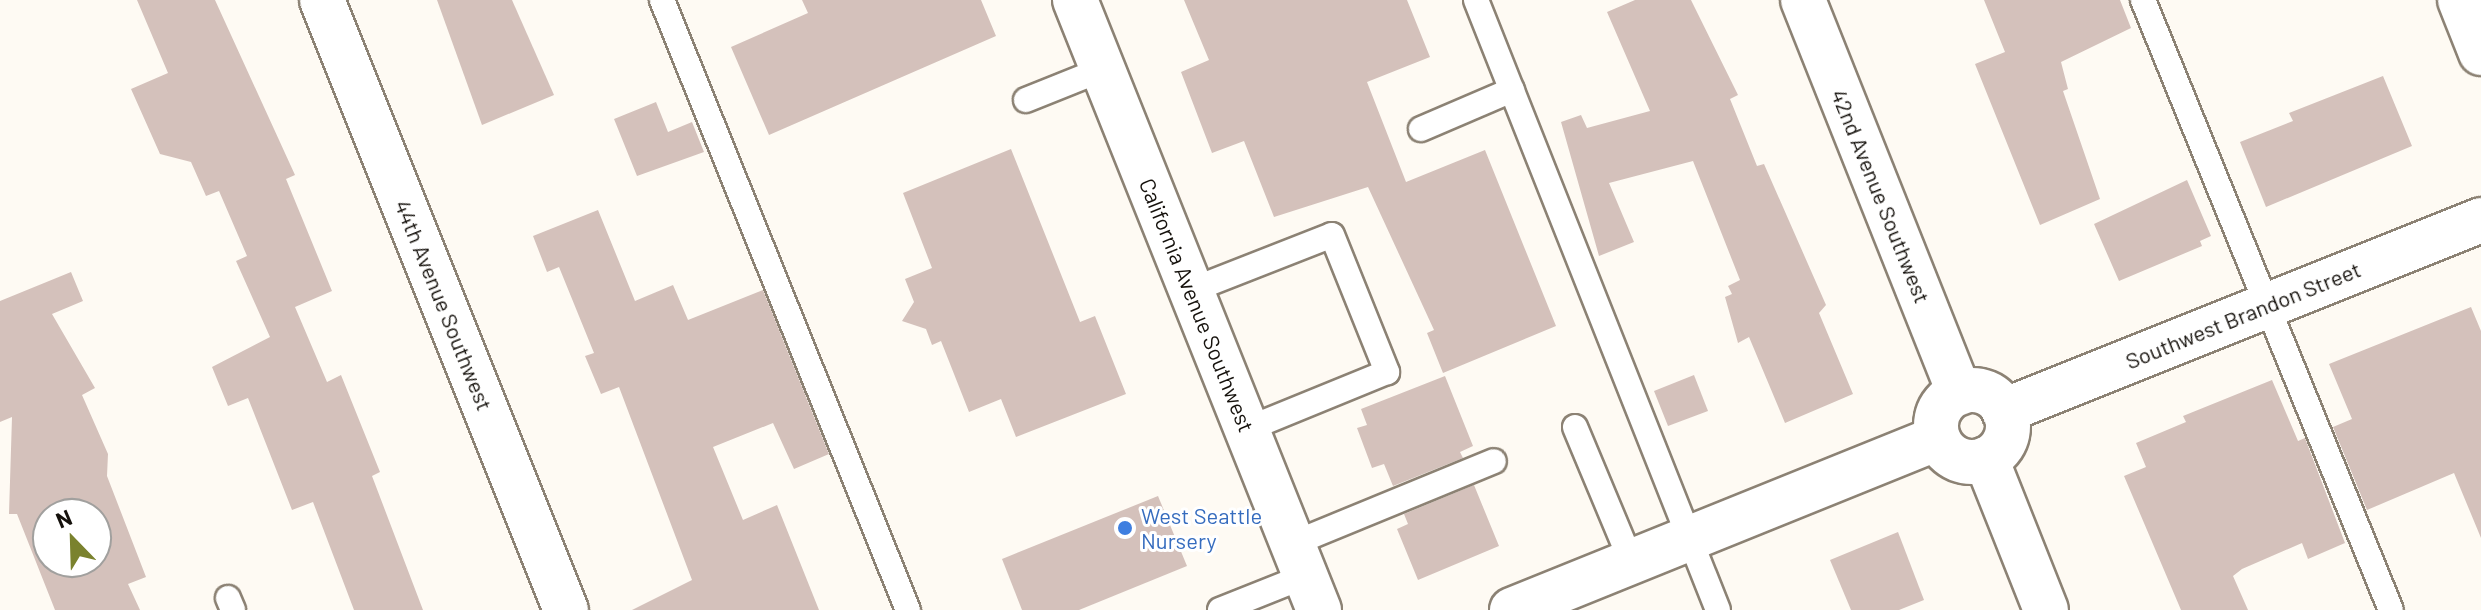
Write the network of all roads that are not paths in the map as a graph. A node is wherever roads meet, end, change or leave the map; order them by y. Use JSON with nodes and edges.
{"nodes":[{"id":1,"x":322,"y":0,"type":"edge"},
{"id":2,"x":662,"y":0,"type":"edge"},
{"id":3,"x":1075,"y":0,"type":"edge"},
{"id":4,"x":1476,"y":0,"type":"edge"},
{"id":5,"x":1803,"y":0,"type":"edge"},
{"id":6,"x":2143,"y":0,"type":"edge"},
{"id":7,"x":2460,"y":0,"type":"edge"},
{"id":8,"x":2481,"y":53,"type":"edge"},
{"id":9,"x":1103,"y":69,"type":"junction"},
{"id":10,"x":1512,"y":90,"type":"junction"},
{"id":11,"x":1026,"y":100,"type":"dead end"},
{"id":12,"x":1421,"y":129,"type":"dead end"},
{"id":13,"x":2481,"y":220,"type":"edge"},
{"id":14,"x":1192,"y":290,"type":"junction"},
{"id":15,"x":2268,"y":305,"type":"junction"},
{"id":16,"x":1959,"y":393,"type":"junction"},
{"id":17,"x":2004,"y":411,"type":"junction"},
{"id":18,"x":1575,"y":427,"type":"dead end"},
{"id":19,"x":1247,"y":429,"type":"junction"},
{"id":20,"x":1938,"y":438,"type":"junction"},
{"id":21,"x":1986,"y":459,"type":"junction"},
{"id":22,"x":1494,"y":461,"type":"dead end"},
{"id":23,"x":1690,"y":537,"type":"junction"},
{"id":24,"x":1631,"y":561,"type":"junction"},
{"id":25,"x":1305,"y":577,"type":"edge"},
{"id":26,"x":566,"y":610,"type":"edge"},
{"id":27,"x":908,"y":610,"type":"edge"},
{"id":28,"x":1220,"y":610,"type":"edge"},
{"id":29,"x":1512,"y":610,"type":"edge"},
{"id":30,"x":1718,"y":610,"type":"edge"},
{"id":31,"x":2046,"y":610,"type":"edge"},
{"id":32,"x":2391,"y":610,"type":"edge"}],
"edges":[{"from":1,"to":26,"type":"street","name":"44th Avenue Southwest"},
{"from":2,"to":27,"type":"lane"},
{"from":3,"to":9,"type":"street","name":"California Avenue Southwest"},
{"from":4,"to":10,"type":"lane"},
{"from":5,"to":16,"type":"street","name":"42nd Avenue Southwest"},
{"from":6,"to":15,"type":"lane"},
{"from":7,"to":8,"type":"street"},
{"from":9,"to":11,"type":"lane"},
{"from":9,"to":14,"type":"street","name":"California Avenue Southwest"},
{"from":10,"to":12,"type":"lane"},
{"from":10,"to":23,"type":"lane"},
{"from":13,"to":15,"type":"street","name":"Southwest Brandon Street"},
{"from":14,"to":19,"type":"street","name":"California Avenue Southwest"},
{"from":14,"to":19,"type":"lane"},
{"from":15,"to":17,"type":"street","name":"Southwest Brandon Street"},
{"from":15,"to":32,"type":"lane"},
{"from":16,"to":17,"type":"street"},
{"from":16,"to":20,"type":"street"},
{"from":17,"to":21,"type":"street"},
{"from":18,"to":24,"type":"lane"},
{"from":19,"to":25,"type":"street","name":"California Avenue Southwest"},
{"from":20,"to":21,"type":"street"},
{"from":20,"to":23,"type":"street"},
{"from":21,"to":31,"type":"street"},
{"from":22,"to":25,"type":"lane"},
{"from":23,"to":24,"type":"street"},
{"from":23,"to":30,"type":"lane"},
{"from":24,"to":29,"type":"street"},
{"from":25,"to":28,"type":"lane"}]}
